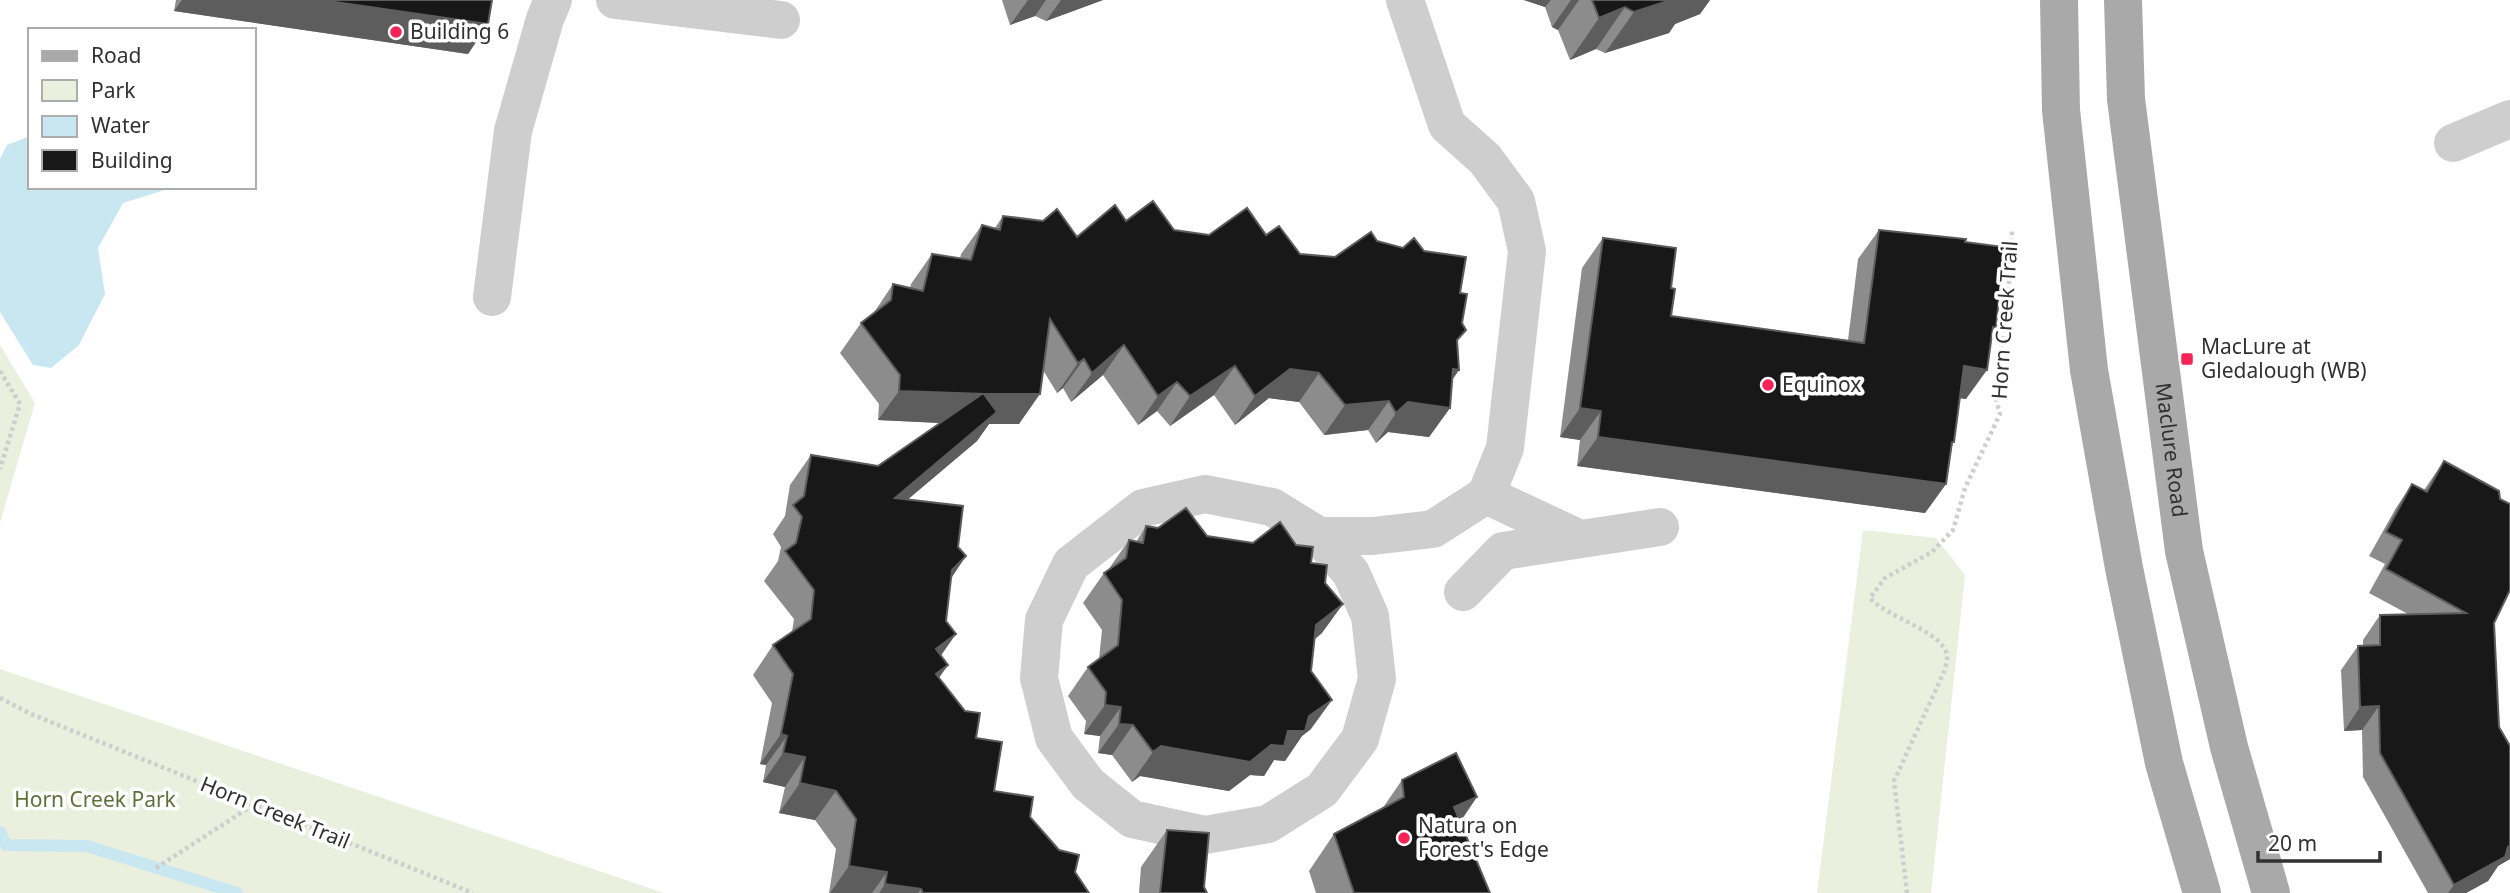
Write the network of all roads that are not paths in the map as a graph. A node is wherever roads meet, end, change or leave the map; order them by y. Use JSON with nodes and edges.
{"nodes":[{"id":1,"x":553,"y":0,"type":"edge"},
{"id":2,"x":615,"y":0,"type":"edge"},
{"id":3,"x":1405,"y":0,"type":"edge"},
{"id":4,"x":2059,"y":0,"type":"edge"},
{"id":5,"x":2123,"y":0,"type":"edge"},
{"id":6,"x":699,"y":5,"type":"edge"},
{"id":7,"x":781,"y":20,"type":"dead end"},
{"id":8,"x":2510,"y":119,"type":"edge"},
{"id":9,"x":2453,"y":143,"type":"dead end"},
{"id":10,"x":492,"y":297,"type":"dead end"},
{"id":11,"x":1486,"y":495,"type":"junction"},
{"id":12,"x":1660,"y":527,"type":"dead end"},
{"id":13,"x":1319,"y":536,"type":"junction"},
{"id":14,"x":1580,"y":539,"type":"junction"},
{"id":15,"x":1463,"y":592,"type":"dead end"},
{"id":16,"x":2202,"y":893,"type":"edge"},
{"id":17,"x":2271,"y":893,"type":"edge"}],
"edges":[{"from":1,"to":10,"type":"street"},
{"from":2,"to":6,"type":"street"},
{"from":3,"to":11,"type":"street"},
{"from":4,"to":16,"type":"main road"},
{"from":5,"to":17,"type":"main road","name":"Maclure Road"},
{"from":6,"to":7,"type":"street"},
{"from":8,"to":9,"type":"street"},
{"from":11,"to":13,"type":"street"},
{"from":11,"to":14,"type":"street"},
{"from":12,"to":14,"type":"street"},
{"from":13,"to":13,"type":"street"},
{"from":14,"to":15,"type":"street"}]}
